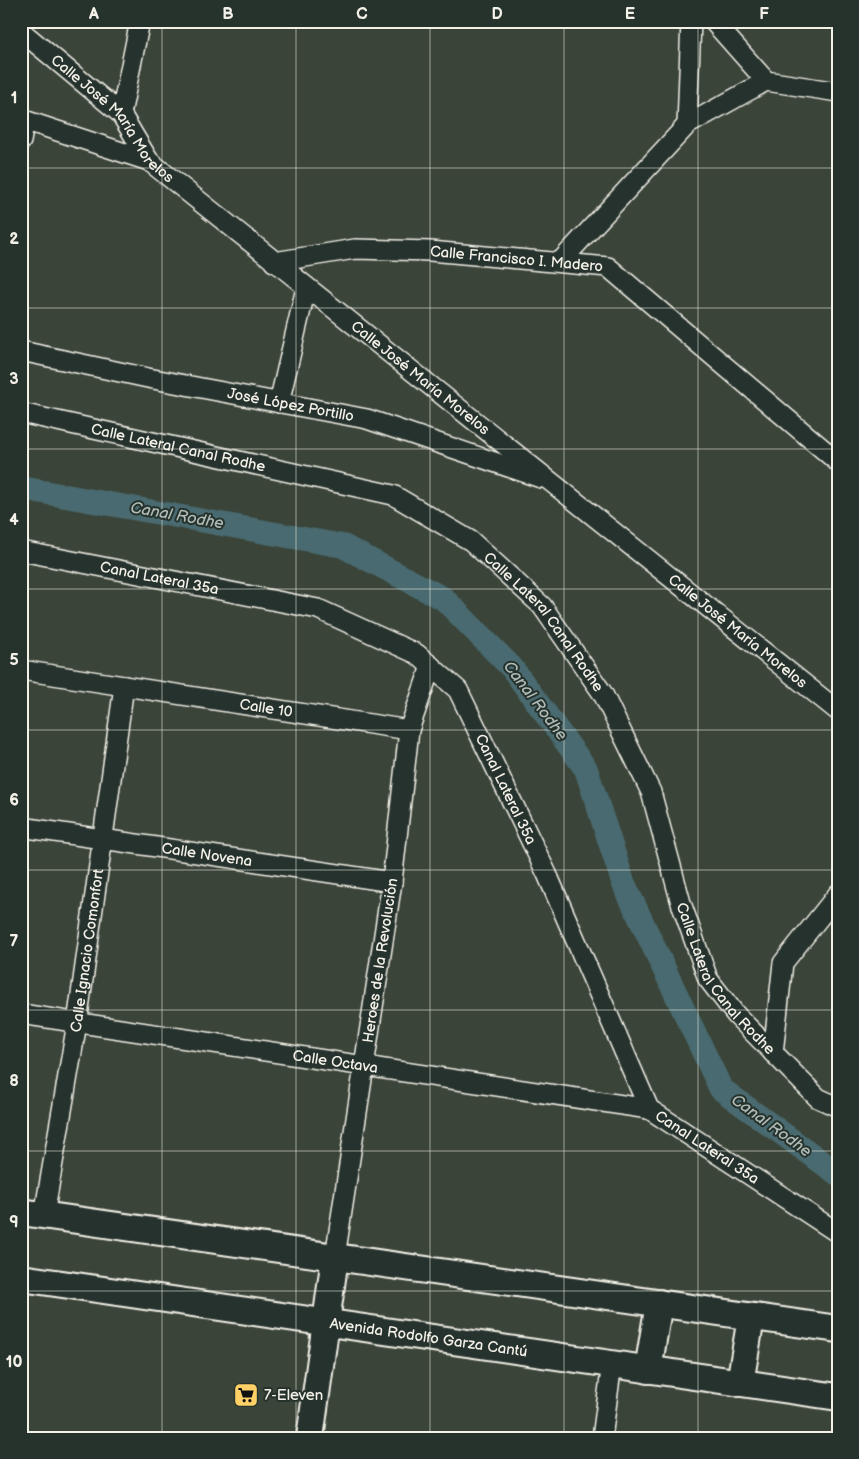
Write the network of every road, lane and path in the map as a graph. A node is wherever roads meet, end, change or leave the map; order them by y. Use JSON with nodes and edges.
{"nodes":[{"id":1,"x":140,"y":21,"type":"edge"},
{"id":2,"x":691,"y":21,"type":"edge"},
{"id":3,"x":713,"y":21,"type":"edge"},
{"id":4,"x":21,"y":31,"type":"edge"},
{"id":5,"x":766,"y":81,"type":"junction"},
{"id":6,"x":838,"y":92,"type":"edge"},
{"id":7,"x":121,"y":114,"type":"junction"},
{"id":8,"x":23,"y":120,"type":"edge"},
{"id":9,"x":687,"y":125,"type":"junction"},
{"id":10,"x":21,"y":141,"type":"edge"},
{"id":11,"x":149,"y":162,"type":"junction"},
{"id":12,"x":274,"y":262,"type":"junction"},
{"id":13,"x":560,"y":262,"type":"junction"},
{"id":14,"x":306,"y":288,"type":"junction"},
{"id":15,"x":21,"y":351,"type":"edge"},
{"id":16,"x":279,"y":403,"type":"junction"},
{"id":17,"x":21,"y":413,"type":"edge"},
{"id":18,"x":838,"y":462,"type":"edge"},
{"id":19,"x":554,"y":483,"type":"junction"},
{"id":20,"x":21,"y":551,"type":"edge"},
{"id":21,"x":431,"y":666,"type":"junction"},
{"id":22,"x":21,"y":670,"type":"edge"},
{"id":23,"x":124,"y":686,"type":"junction"},
{"id":24,"x":838,"y":711,"type":"edge"},
{"id":25,"x":409,"y":730,"type":"junction"},
{"id":26,"x":21,"y":827,"type":"edge"},
{"id":27,"x":101,"y":839,"type":"junction"},
{"id":28,"x":392,"y":882,"type":"junction"},
{"id":29,"x":838,"y":894,"type":"edge"},
{"id":30,"x":21,"y":1014,"type":"edge"},
{"id":31,"x":77,"y":1023,"type":"junction"},
{"id":32,"x":773,"y":1053,"type":"junction"},
{"id":33,"x":362,"y":1066,"type":"junction"},
{"id":34,"x":838,"y":1107,"type":"edge"},
{"id":35,"x":649,"y":1109,"type":"junction"},
{"id":36,"x":32,"y":1214,"type":"edge"},
{"id":37,"x":838,"y":1233,"type":"edge"},
{"id":38,"x":335,"y":1257,"type":"junction"},
{"id":39,"x":21,"y":1278,"type":"edge"},
{"id":40,"x":659,"y":1303,"type":"junction"},
{"id":41,"x":751,"y":1318,"type":"junction"},
{"id":42,"x":326,"y":1324,"type":"junction"},
{"id":43,"x":838,"y":1329,"type":"edge"},
{"id":44,"x":612,"y":1364,"type":"junction"},
{"id":45,"x":648,"y":1370,"type":"junction"},
{"id":46,"x":740,"y":1383,"type":"junction"},
{"id":47,"x":838,"y":1397,"type":"edge"},
{"id":48,"x":310,"y":1438,"type":"edge"},
{"id":49,"x":602,"y":1438,"type":"edge"}],
"edges":[{"from":1,"to":7,"type":"street"},
{"from":2,"to":9,"type":"street"},
{"from":3,"to":5,"type":"street"},
{"from":4,"to":7,"type":"street","name":"Calle José María Morelos"},
{"from":5,"to":6,"type":"street"},
{"from":5,"to":9,"type":"street"},
{"from":7,"to":11,"type":"street","name":"Calle José María Morelos"},
{"from":8,"to":10,"type":"street"},
{"from":8,"to":11,"type":"street"},
{"from":9,"to":13,"type":"street"},
{"from":11,"to":12,"type":"street","name":"Calle José María Morelos"},
{"from":12,"to":13,"type":"street","name":"Calle Francisco I. Madero"},
{"from":12,"to":14,"type":"street","name":"Calle José María Morelos"},
{"from":13,"to":18,"type":"street","name":"Calle Francisco I. Madero"},
{"from":14,"to":16,"type":"street"},
{"from":14,"to":19,"type":"street","name":"Calle José María Morelos"},
{"from":15,"to":16,"type":"street","name":"José López Portillo"},
{"from":16,"to":19,"type":"street","name":"José López Portillo"},
{"from":17,"to":32,"type":"street","name":"Calle Lateral Canal Rodhe"},
{"from":19,"to":24,"type":"street","name":"Calle José María Morelos"},
{"from":20,"to":21,"type":"street","name":"Canal Lateral 35a"},
{"from":21,"to":25,"type":"street","name":"Heroes de la Revolución"},
{"from":21,"to":35,"type":"street","name":"Canal Lateral 35a"},
{"from":22,"to":23,"type":"street","name":"Calle 10"},
{"from":23,"to":25,"type":"street","name":"Calle 10"},
{"from":23,"to":27,"type":"street","name":"Calle Ignacio Comonfort"},
{"from":25,"to":28,"type":"street","name":"Heroes de la Revolución"},
{"from":26,"to":27,"type":"street","name":"Calle Novena"},
{"from":27,"to":28,"type":"street","name":"Calle Novena"},
{"from":27,"to":31,"type":"street","name":"Calle Ignacio Comonfort"},
{"from":28,"to":33,"type":"street","name":"Heroes de la Revolución"},
{"from":29,"to":32,"type":"street"},
{"from":30,"to":31,"type":"street","name":"Calle Octava"},
{"from":31,"to":33,"type":"street","name":"Calle Octava"},
{"from":31,"to":36,"type":"street","name":"Calle Ignacio Comonfort"},
{"from":32,"to":34,"type":"street","name":"Calle Lateral Canal Rodhe"},
{"from":33,"to":35,"type":"street","name":"Calle Octava"},
{"from":33,"to":38,"type":"street","name":"Heroes de la Revolución"},
{"from":35,"to":37,"type":"street","name":"Canal Lateral 35a"},
{"from":36,"to":38,"type":"main road"},
{"from":38,"to":40,"type":"main road"},
{"from":38,"to":42,"type":"main road"},
{"from":39,"to":42,"type":"main road","name":"Avenida Rodolfo Garza Cantú"},
{"from":40,"to":41,"type":"main road"},
{"from":40,"to":45,"type":"main road"},
{"from":41,"to":43,"type":"main road"},
{"from":41,"to":46,"type":"main road"},
{"from":42,"to":44,"type":"main road","name":"Avenida Rodolfo Garza Cantú"},
{"from":42,"to":48,"type":"main road"},
{"from":44,"to":45,"type":"main road","name":"Avenida Rodolfo Garza Cantú"},
{"from":44,"to":49,"type":"street"},
{"from":45,"to":46,"type":"main road","name":"Avenida Rodolfo Garza Cantú"},
{"from":46,"to":47,"type":"main road","name":"Avenida Rodolfo Garza Cantú"}]}
